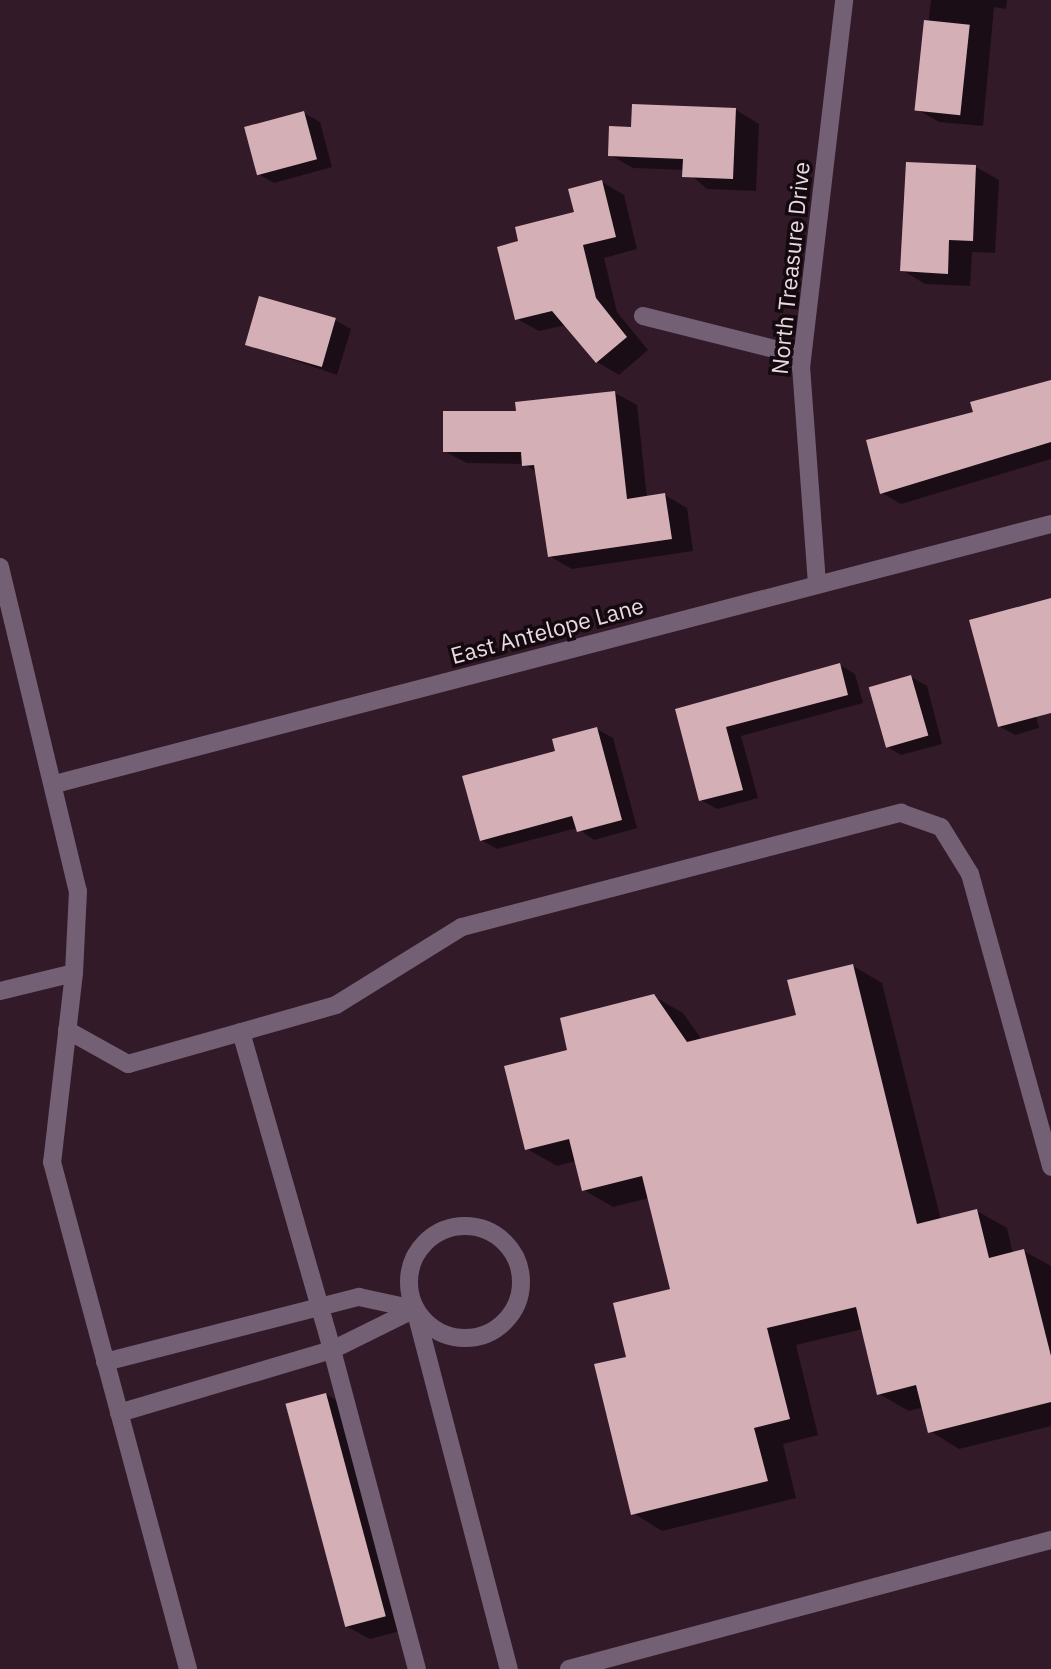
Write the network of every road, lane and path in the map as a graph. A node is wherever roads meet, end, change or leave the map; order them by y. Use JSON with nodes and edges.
{"nodes":[{"id":1,"x":844,"y":0,"type":"edge"},
{"id":2,"x":643,"y":316,"type":"dead end"},
{"id":3,"x":802,"y":356,"type":"junction"},
{"id":4,"x":1051,"y":524,"type":"edge"},
{"id":5,"x":0,"y":567,"type":"edge"},
{"id":6,"x":817,"y":584,"type":"junction"},
{"id":7,"x":55,"y":784,"type":"junction"},
{"id":8,"x":74,"y":973,"type":"junction"},
{"id":9,"x":0,"y":991,"type":"edge"},
{"id":10,"x":67,"y":1030,"type":"junction"},
{"id":11,"x":241,"y":1032,"type":"junction"},
{"id":12,"x":1051,"y":1167,"type":"edge"},
{"id":13,"x":317,"y":1307,"type":"junction"},
{"id":14,"x":415,"y":1309,"type":"junction"},
{"id":15,"x":332,"y":1350,"type":"junction"},
{"id":16,"x":105,"y":1362,"type":"junction"},
{"id":17,"x":119,"y":1413,"type":"junction"},
{"id":18,"x":1051,"y":1540,"type":"edge"},
{"id":19,"x":188,"y":1669,"type":"edge"},
{"id":20,"x":417,"y":1669,"type":"edge"},
{"id":21,"x":509,"y":1669,"type":"edge"},
{"id":22,"x":569,"y":1669,"type":"edge"}],
"edges":[{"from":1,"to":3,"type":"street","name":"North Treasure Drive"},
{"from":2,"to":3,"type":"street"},
{"from":3,"to":6,"type":"street","name":"North Treasure Drive"},
{"from":4,"to":6,"type":"street","name":"East Antelope Lane"},
{"from":5,"to":7,"type":"street"},
{"from":6,"to":7,"type":"street","name":"East Antelope Lane"},
{"from":7,"to":8,"type":"street"},
{"from":8,"to":9,"type":"street"},
{"from":8,"to":10,"type":"street"},
{"from":10,"to":11,"type":"street"},
{"from":10,"to":16,"type":"street"},
{"from":11,"to":12,"type":"street"},
{"from":11,"to":13,"type":"street"},
{"from":13,"to":14,"type":"street"},
{"from":13,"to":15,"type":"street"},
{"from":13,"to":16,"type":"street"},
{"from":14,"to":14,"type":"street"},
{"from":14,"to":15,"type":"street"},
{"from":14,"to":21,"type":"street"},
{"from":15,"to":17,"type":"street"},
{"from":15,"to":20,"type":"street"},
{"from":16,"to":17,"type":"street"},
{"from":17,"to":19,"type":"street"},
{"from":18,"to":22,"type":"street"}]}
